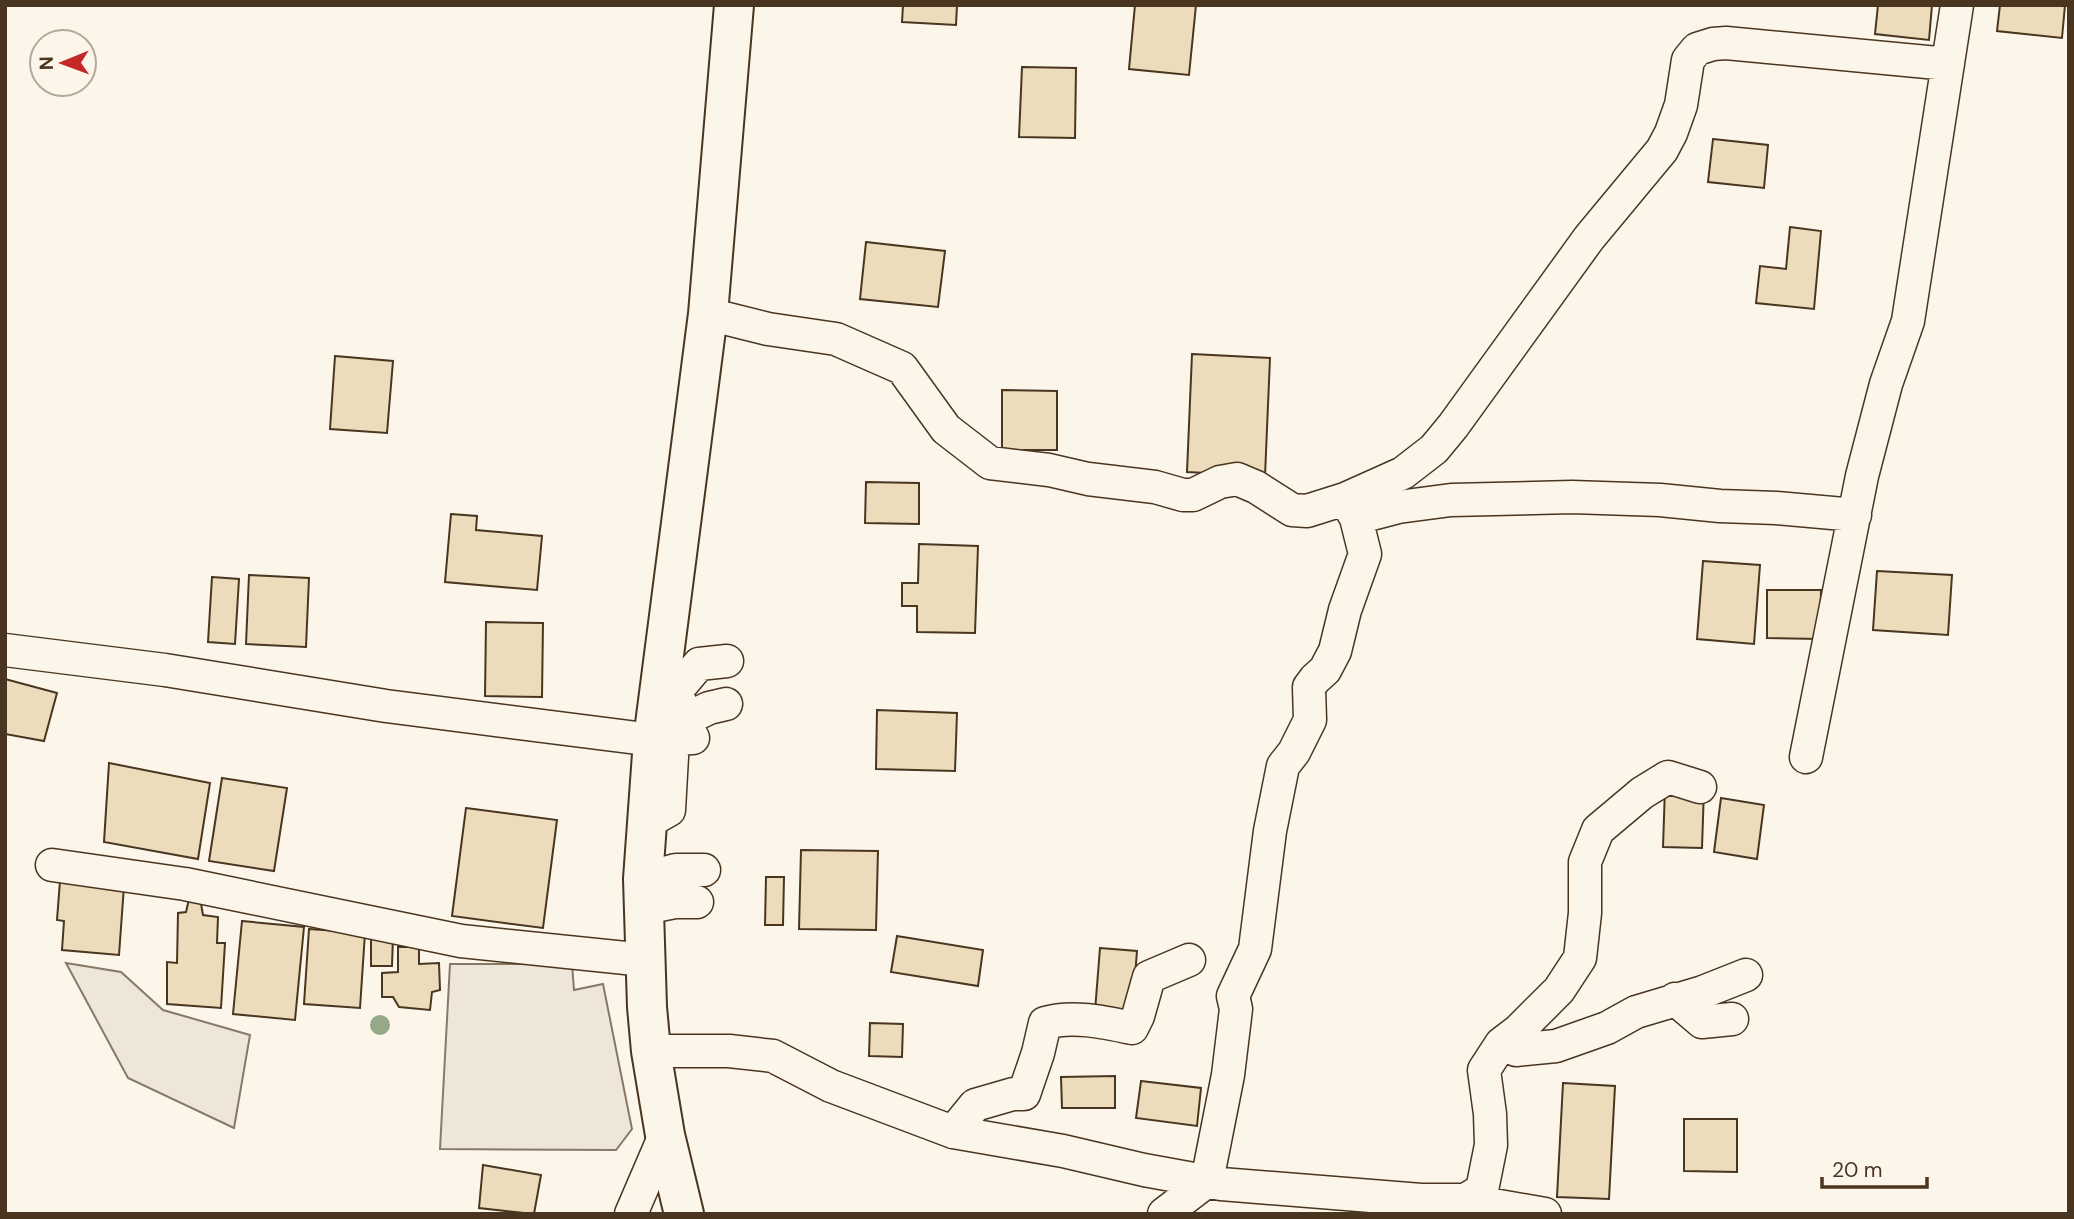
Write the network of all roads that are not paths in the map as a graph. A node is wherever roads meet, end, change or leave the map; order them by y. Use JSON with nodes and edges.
{"nodes":[{"id":1,"x":734,"y":5,"type":"edge"},
{"id":2,"x":1957,"y":5,"type":"edge"},
{"id":3,"x":1948,"y":64,"type":"junction"},
{"id":4,"x":708,"y":314,"type":"junction"},
{"id":5,"x":1351,"y":509,"type":"junction"},
{"id":6,"x":1855,"y":515,"type":"junction"},
{"id":7,"x":5,"y":650,"type":"edge"},
{"id":8,"x":727,"y":661,"type":"dead end"},
{"id":9,"x":726,"y":704,"type":"dead end"},
{"id":10,"x":683,"y":734,"type":"junction"},
{"id":11,"x":1806,"y":757,"type":"dead end"},
{"id":12,"x":1700,"y":787,"type":"dead end"},
{"id":13,"x":52,"y":865,"type":"dead end"},
{"id":14,"x":704,"y":870,"type":"dead end"},
{"id":15,"x":644,"y":893,"type":"junction"},
{"id":16,"x":697,"y":902,"type":"dead end"},
{"id":17,"x":645,"y":960,"type":"junction"},
{"id":18,"x":1189,"y":960,"type":"dead end"},
{"id":19,"x":1746,"y":975,"type":"dead end"},
{"id":20,"x":1675,"y":999,"type":"junction"},
{"id":21,"x":1732,"y":1019,"type":"dead end"},
{"id":22,"x":1501,"y":1044,"type":"junction"},
{"id":23,"x":651,"y":1051,"type":"junction"},
{"id":24,"x":953,"y":1132,"type":"junction"},
{"id":25,"x":665,"y":1135,"type":"junction"},
{"id":26,"x":1207,"y":1181,"type":"junction"},
{"id":27,"x":1465,"y":1200,"type":"junction"},
{"id":28,"x":1508,"y":1210,"type":"edge"},
{"id":29,"x":631,"y":1214,"type":"edge"},
{"id":30,"x":684,"y":1214,"type":"edge"},
{"id":31,"x":1164,"y":1214,"type":"edge"},
{"id":32,"x":1545,"y":1214,"type":"edge"}],
"edges":[{"from":1,"to":4,"type":"street"},
{"from":2,"to":3,"type":"street"},
{"from":3,"to":5,"type":"street"},
{"from":3,"to":6,"type":"street"},
{"from":4,"to":5,"type":"street"},
{"from":4,"to":10,"type":"street"},
{"from":5,"to":6,"type":"street"},
{"from":5,"to":26,"type":"street"},
{"from":6,"to":11,"type":"street"},
{"from":7,"to":10,"type":"street"},
{"from":8,"to":10,"type":"street"},
{"from":9,"to":10,"type":"street"},
{"from":10,"to":15,"type":"street"},
{"from":12,"to":22,"type":"street"},
{"from":13,"to":17,"type":"street"},
{"from":14,"to":15,"type":"street"},
{"from":15,"to":16,"type":"street"},
{"from":15,"to":17,"type":"street"},
{"from":17,"to":23,"type":"street"},
{"from":18,"to":24,"type":"street"},
{"from":19,"to":20,"type":"street"},
{"from":20,"to":21,"type":"street"},
{"from":20,"to":22,"type":"street"},
{"from":22,"to":27,"type":"street"},
{"from":23,"to":24,"type":"street"},
{"from":23,"to":25,"type":"street"},
{"from":24,"to":26,"type":"street"},
{"from":25,"to":29,"type":"street"},
{"from":25,"to":30,"type":"street"},
{"from":26,"to":27,"type":"street"},
{"from":26,"to":31,"type":"street"},
{"from":27,"to":28,"type":"street"},
{"from":28,"to":32,"type":"street"}]}
